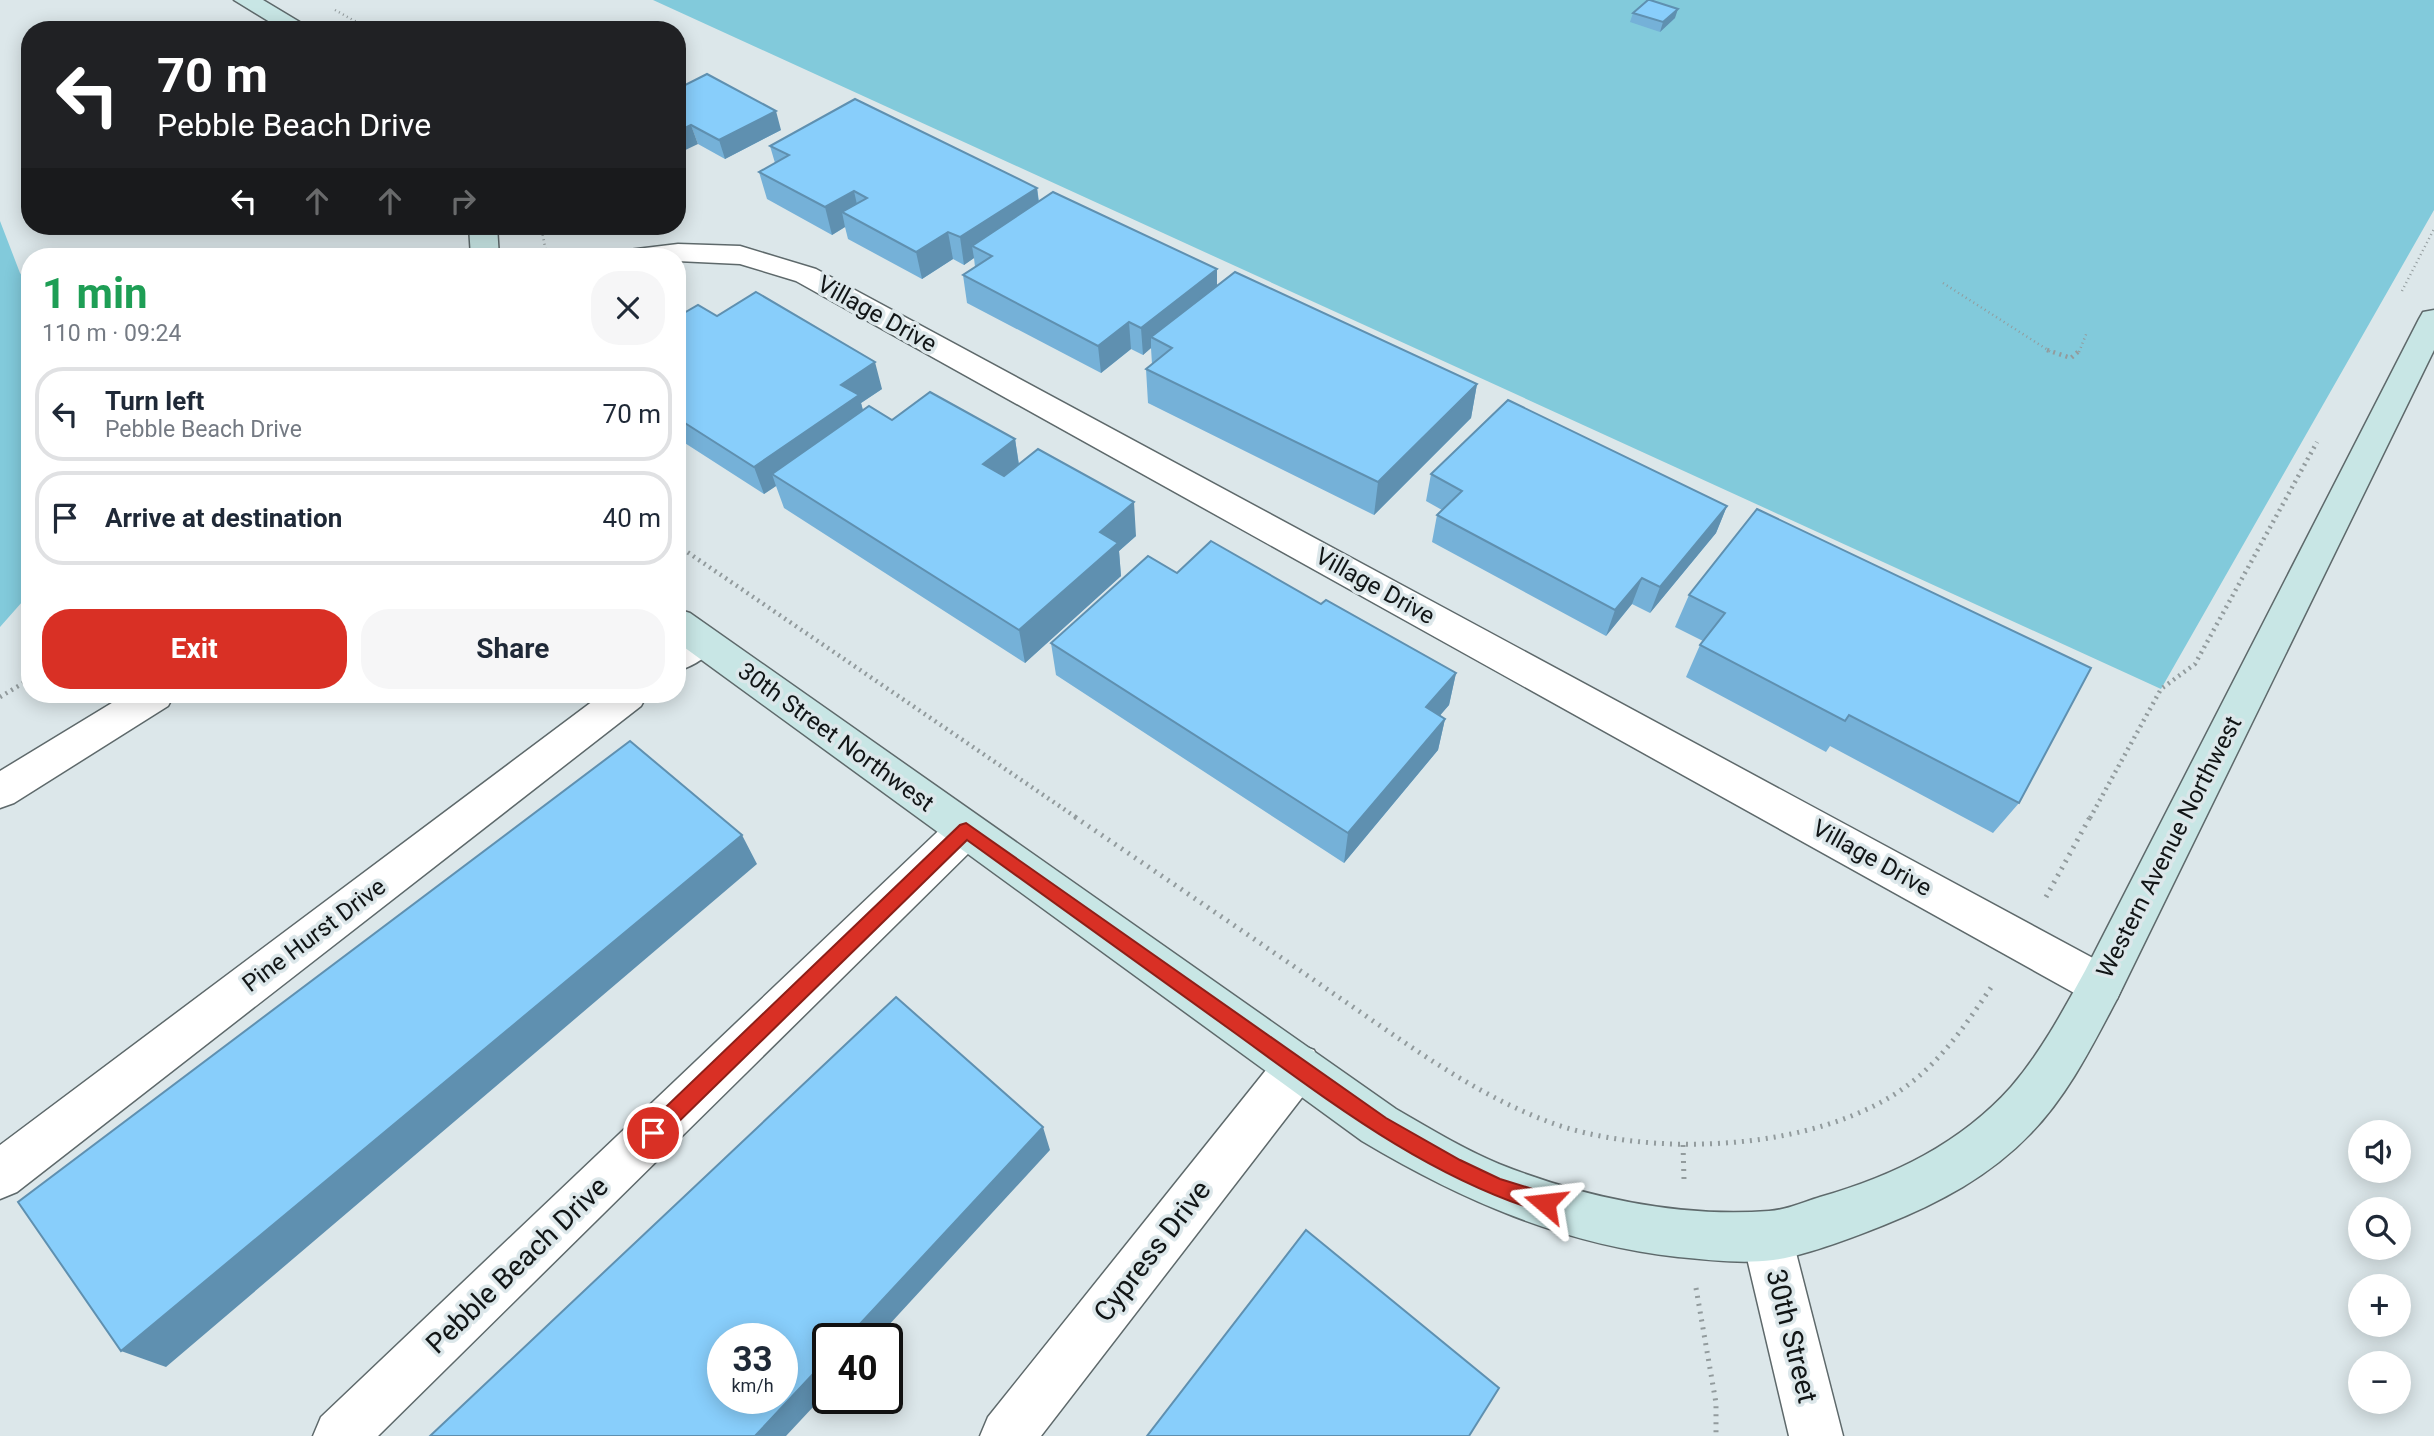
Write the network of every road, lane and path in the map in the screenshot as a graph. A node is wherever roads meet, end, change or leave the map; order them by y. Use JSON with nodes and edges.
{"nodes":[{"id":1,"x":246,"y":0,"type":"edge"},
{"id":2,"x":327,"y":6,"type":"dead end"},
{"id":3,"x":284,"y":21,"type":"edge"},
{"id":4,"x":354,"y":21,"type":"edge"},
{"id":5,"x":686,"y":252,"type":"edge"},
{"id":6,"x":1943,"y":283,"type":"dead end"},
{"id":7,"x":2434,"y":319,"type":"edge"},
{"id":8,"x":2087,"y":332,"type":"dead end"},
{"id":9,"x":686,"y":551,"type":"edge"},
{"id":10,"x":686,"y":641,"type":"edge"},
{"id":11,"x":21,"y":684,"type":"edge"},
{"id":12,"x":0,"y":697,"type":"edge"},
{"id":13,"x":142,"y":703,"type":"edge"},
{"id":14,"x":618,"y":703,"type":"edge"},
{"id":15,"x":0,"y":791,"type":"edge"},
{"id":16,"x":966,"y":830,"type":"junction"},
{"id":17,"x":2101,"y":985,"type":"junction"},
{"id":18,"x":1298,"y":1066,"type":"junction"},
{"id":19,"x":1683,"y":1145,"type":"dead end"},
{"id":20,"x":0,"y":1175,"type":"edge"},
{"id":21,"x":1767,"y":1237,"type":"junction"},
{"id":22,"x":340,"y":1436,"type":"edge"},
{"id":23,"x":1007,"y":1436,"type":"edge"},
{"id":24,"x":1816,"y":1436,"type":"edge"}],
"edges":[{"from":1,"to":3,"type":"street"},
{"from":2,"to":4,"type":"path"},
{"from":5,"to":17,"type":"street","name":"Village Drive"},
{"from":6,"to":8,"type":"path"},
{"from":7,"to":17,"type":"street","name":"Western Avenue Northwest"},
{"from":9,"to":19,"type":"path"},
{"from":10,"to":16,"type":"street","name":"30th Street Northwest"},
{"from":11,"to":12,"type":"path"},
{"from":13,"to":15,"type":"street"},
{"from":14,"to":20,"type":"street","name":"Pine Hurst Drive"},
{"from":16,"to":18,"type":"street","name":"30th Street Northwest"},
{"from":16,"to":22,"type":"street","name":"Pebble Beach Drive"},
{"from":17,"to":21,"type":"street","name":"Western Avenue Northwest"},
{"from":18,"to":21,"type":"street","name":"30th Street Northwest"},
{"from":18,"to":23,"type":"street","name":"Cypress Drive"},
{"from":21,"to":24,"type":"street","name":"30th Street"}]}
